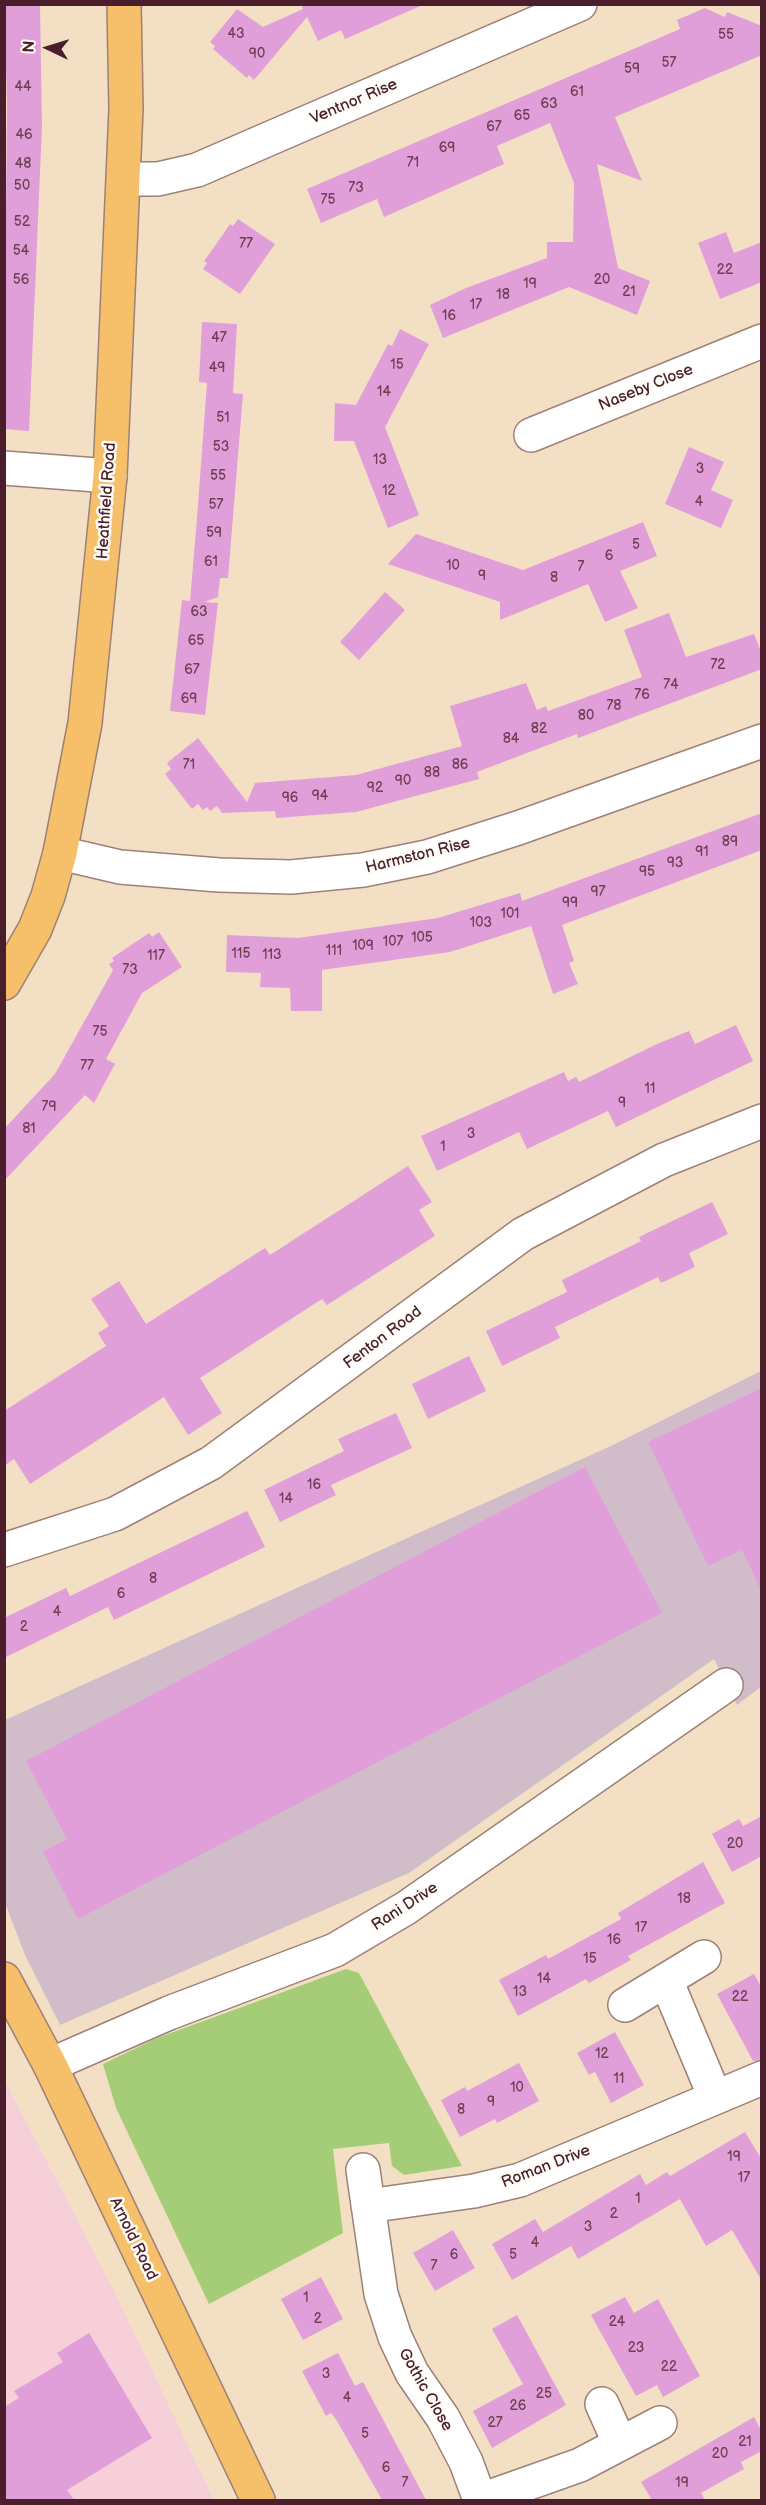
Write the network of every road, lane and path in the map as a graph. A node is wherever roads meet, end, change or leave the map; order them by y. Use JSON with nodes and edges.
{"nodes":[{"id":1,"x":124,"y":4,"type":"edge"},
{"id":2,"x":580,"y":4,"type":"edge"},
{"id":3,"x":124,"y":178,"type":"junction"},
{"id":4,"x":762,"y":341,"type":"edge"},
{"id":5,"x":531,"y":435,"type":"dead end"},
{"id":6,"x":4,"y":468,"type":"edge"},
{"id":7,"x":110,"y":476,"type":"junction"},
{"id":8,"x":762,"y":741,"type":"edge"},
{"id":9,"x":60,"y":854,"type":"junction"},
{"id":10,"x":4,"y":982,"type":"edge"},
{"id":11,"x":762,"y":1121,"type":"edge"},
{"id":12,"x":4,"y":1550,"type":"edge"},
{"id":13,"x":726,"y":1685,"type":"dead end"},
{"id":14,"x":704,"y":1957,"type":"dead end"},
{"id":15,"x":4,"y":1979,"type":"edge"},
{"id":16,"x":666,"y":1980,"type":"junction"},
{"id":17,"x":625,"y":2005,"type":"dead end"},
{"id":18,"x":50,"y":2065,"type":"junction"},
{"id":19,"x":762,"y":2078,"type":"edge"},
{"id":20,"x":716,"y":2097,"type":"junction"},
{"id":21,"x":363,"y":2170,"type":"dead end"},
{"id":22,"x":368,"y":2206,"type":"junction"},
{"id":23,"x":602,"y":2404,"type":"dead end"},
{"id":24,"x":660,"y":2422,"type":"dead end"},
{"id":25,"x":620,"y":2444,"type":"junction"},
{"id":26,"x":258,"y":2500,"type":"edge"},
{"id":27,"x":480,"y":2500,"type":"edge"}],
"edges":[{"from":1,"to":3,"type":"main road","name":"Heathfield Road"},
{"from":2,"to":3,"type":"street","name":"Ventnor Rise"},
{"from":3,"to":7,"type":"main road","name":"Heathfield Road"},
{"from":4,"to":5,"type":"street","name":"Naseby Close"},
{"from":6,"to":7,"type":"street"},
{"from":7,"to":9,"type":"main road","name":"Heathfield Road"},
{"from":8,"to":9,"type":"street","name":"Harmston Rise"},
{"from":9,"to":10,"type":"main road","name":"Heathfield Road"},
{"from":11,"to":12,"type":"street","name":"Fenton Road"},
{"from":13,"to":18,"type":"street","name":"Rani Drive"},
{"from":14,"to":16,"type":"street"},
{"from":15,"to":18,"type":"main road","name":"Arnold Road"},
{"from":16,"to":17,"type":"street"},
{"from":16,"to":20,"type":"street"},
{"from":18,"to":26,"type":"main road","name":"Arnold Road"},
{"from":19,"to":20,"type":"street","name":"Roman Drive"},
{"from":20,"to":22,"type":"street","name":"Roman Drive"},
{"from":21,"to":22,"type":"street","name":"Gothic Close"},
{"from":22,"to":27,"type":"street","name":"Gothic Close"},
{"from":23,"to":25,"type":"street"},
{"from":24,"to":25,"type":"street","name":"Gothic Close"},
{"from":25,"to":27,"type":"street","name":"Gothic Close"}]}
